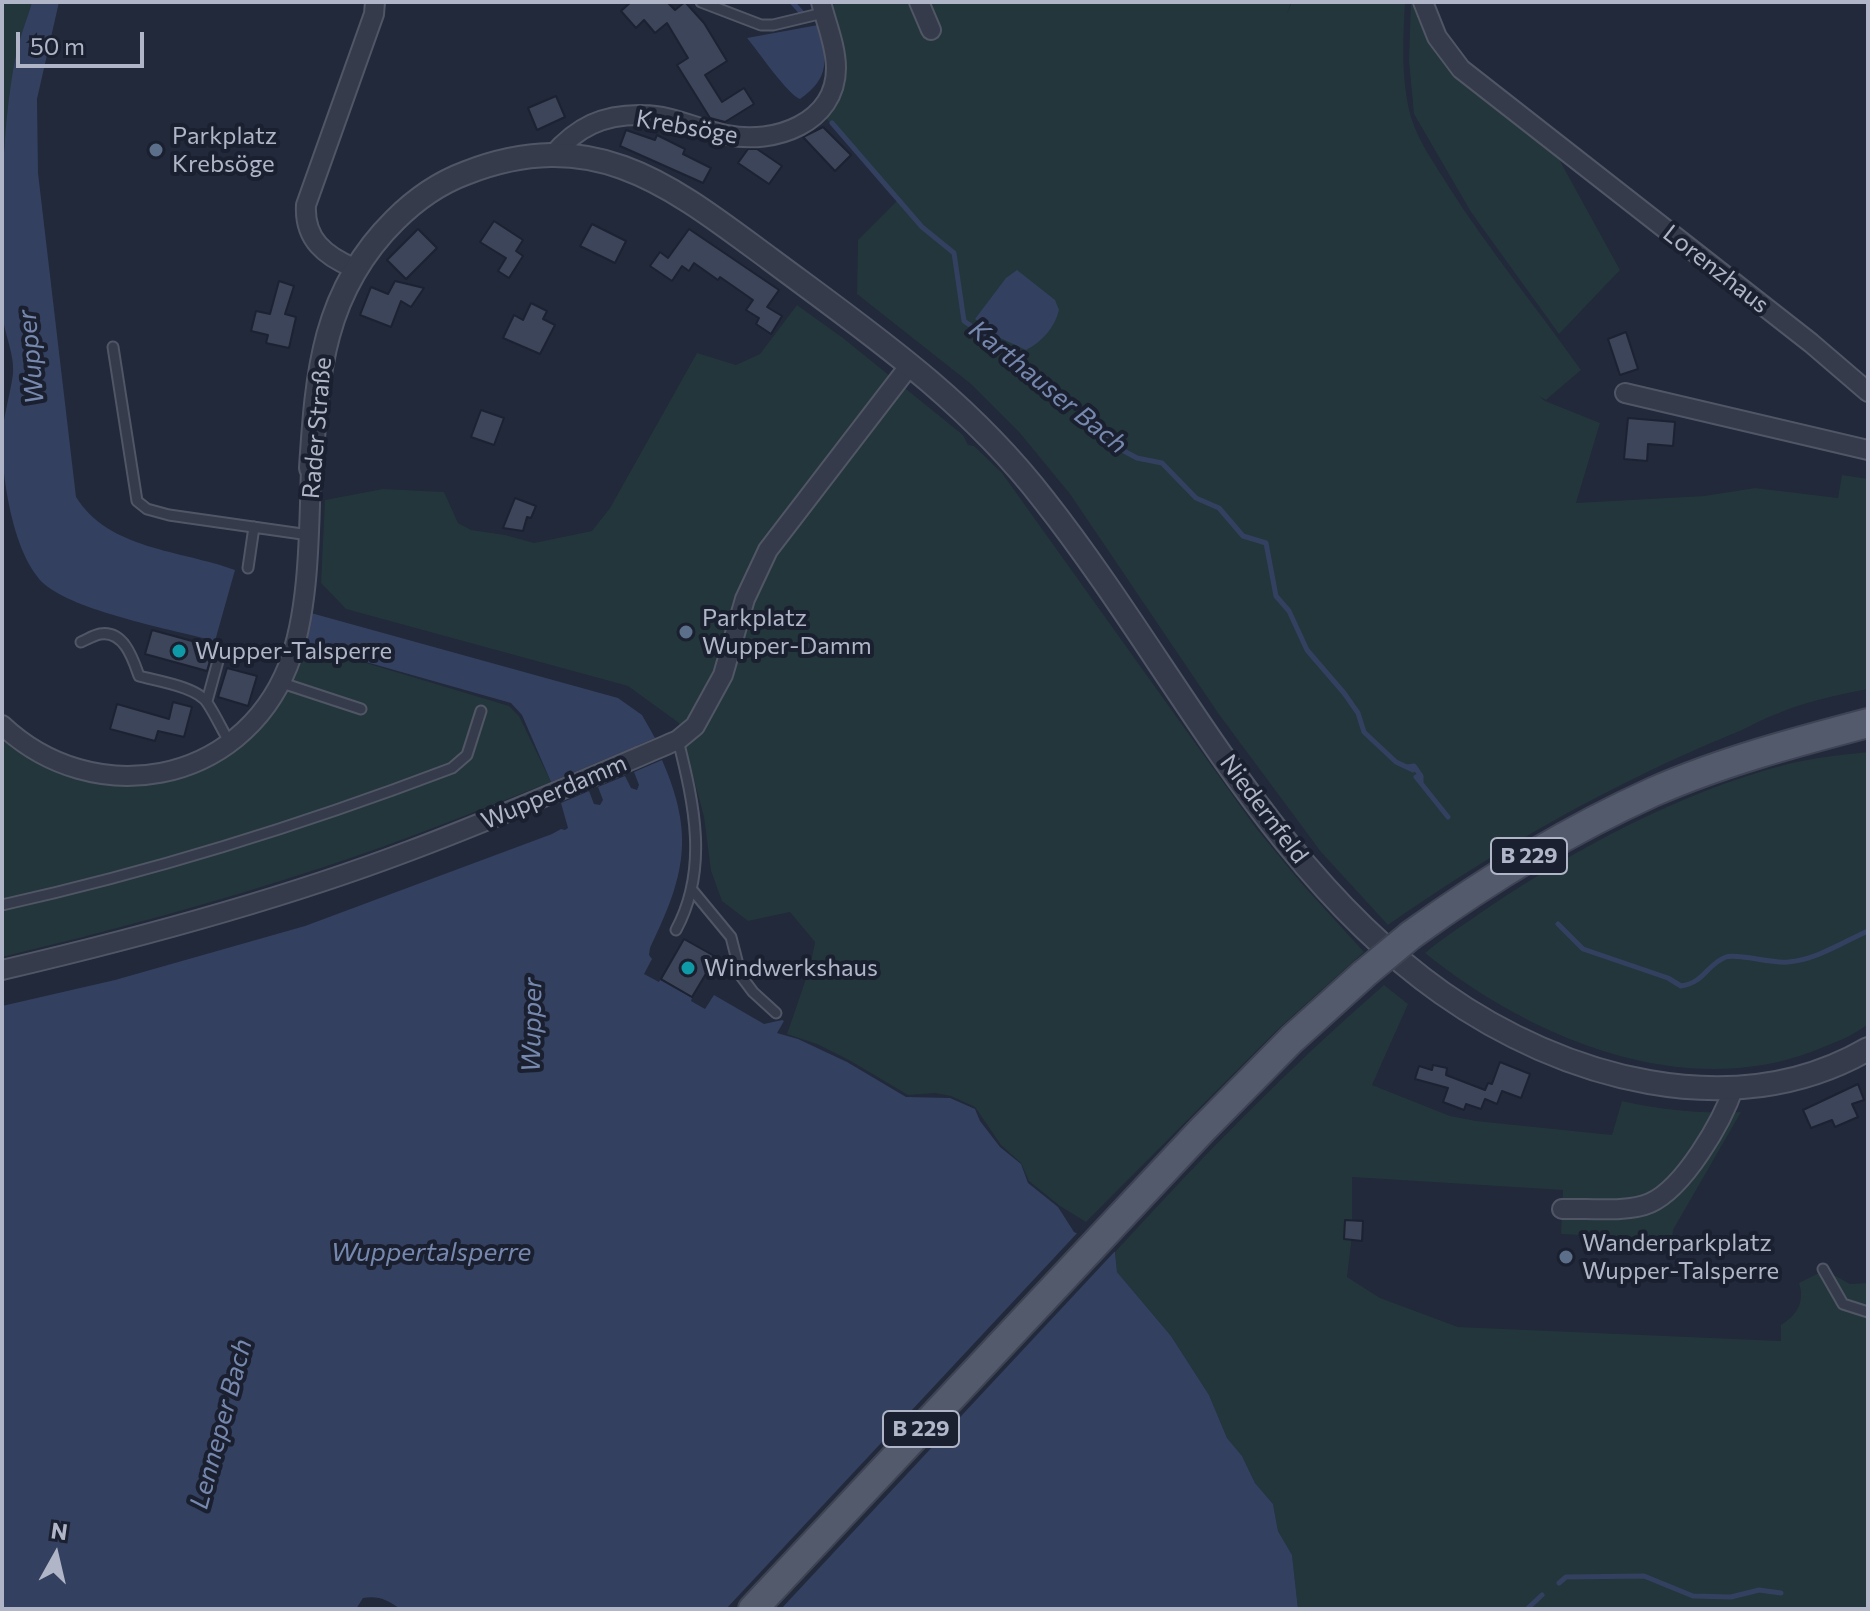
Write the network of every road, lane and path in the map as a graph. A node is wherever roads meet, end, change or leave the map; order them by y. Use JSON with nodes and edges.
{"nodes":[{"id":1,"x":375,"y":2,"type":"edge"},
{"id":2,"x":701,"y":2,"type":"edge"},
{"id":3,"x":919,"y":2,"type":"edge"},
{"id":4,"x":1423,"y":2,"type":"edge"},
{"id":5,"x":822,"y":7,"type":"edge"},
{"id":6,"x":931,"y":30,"type":"dead end"},
{"id":7,"x":552,"y":156,"type":"junction"},
{"id":8,"x":354,"y":268,"type":"junction"},
{"id":9,"x":113,"y":347,"type":"dead end"},
{"id":10,"x":910,"y":365,"type":"junction"},
{"id":11,"x":1868,"y":392,"type":"edge"},
{"id":12,"x":1625,"y":393,"type":"dead end"},
{"id":13,"x":1868,"y":450,"type":"edge"},
{"id":14,"x":311,"y":468,"type":"joint"},
{"id":15,"x":254,"y":527,"type":"junction"},
{"id":16,"x":309,"y":535,"type":"junction"},
{"id":17,"x":248,"y":568,"type":"dead end"},
{"id":18,"x":81,"y":642,"type":"dead end"},
{"id":19,"x":221,"y":650,"type":"dead end"},
{"id":20,"x":279,"y":682,"type":"junction"},
{"id":21,"x":207,"y":701,"type":"junction"},
{"id":22,"x":361,"y":709,"type":"dead end"},
{"id":23,"x":481,"y":711,"type":"dead end"},
{"id":24,"x":2,"y":725,"type":"edge"},
{"id":25,"x":1861,"y":728,"type":"edge"},
{"id":26,"x":678,"y":740,"type":"junction"},
{"id":27,"x":230,"y":744,"type":"junction"},
{"id":28,"x":693,"y":891,"type":"junction"},
{"id":29,"x":2,"y":905,"type":"edge"},
{"id":30,"x":676,"y":930,"type":"dead end"},
{"id":31,"x":2,"y":970,"type":"edge"},
{"id":32,"x":776,"y":1013,"type":"dead end"},
{"id":33,"x":1868,"y":1049,"type":"edge"},
{"id":34,"x":1734,"y":1087,"type":"junction"},
{"id":35,"x":1562,"y":1209,"type":"dead end"},
{"id":36,"x":1823,"y":1269,"type":"dead end"},
{"id":37,"x":1868,"y":1312,"type":"edge"},
{"id":38,"x":753,"y":1609,"type":"edge"}],
"edges":[{"from":1,"to":8,"type":"street"},
{"from":2,"to":5,"type":"lane","name":"Krebsöge"},
{"from":3,"to":6,"type":"street"},
{"from":4,"to":11,"type":"street","name":"Lorenzhaus"},
{"from":5,"to":7,"type":"street","name":"Krebsöge"},
{"from":7,"to":8,"type":"street","name":"Rader Straße"},
{"from":7,"to":10,"type":"street","name":"Rader Straße"},
{"from":8,"to":14,"type":"street","name":"Rader Straße"},
{"from":9,"to":15,"type":"lane"},
{"from":10,"to":26,"type":"street","name":"Wupperdamm"},
{"from":10,"to":34,"type":"street","name":"Niedernfeld"},
{"from":12,"to":13,"type":"street"},
{"from":14,"to":16,"type":"street","name":"Rader Straße"},
{"from":15,"to":16,"type":"lane"},
{"from":15,"to":17,"type":"lane"},
{"from":16,"to":20,"type":"street","name":"Rader Straße"},
{"from":18,"to":21,"type":"lane"},
{"from":19,"to":21,"type":"lane"},
{"from":20,"to":22,"type":"lane"},
{"from":20,"to":27,"type":"street","name":"Rader Straße"},
{"from":21,"to":27,"type":"lane"},
{"from":23,"to":29,"type":"lane"},
{"from":24,"to":27,"type":"street","name":"Rader Straße"},
{"from":25,"to":38,"type":"main road","number":"B 229","bridge":true},
{"from":26,"to":28,"type":"lane"},
{"from":26,"to":31,"type":"street","name":"Wupperdamm"},
{"from":28,"to":30,"type":"lane"},
{"from":28,"to":32,"type":"lane"},
{"from":33,"to":34,"type":"street","name":"Niedernfeld"},
{"from":34,"to":35,"type":"street"},
{"from":36,"to":37,"type":"lane"}]}
